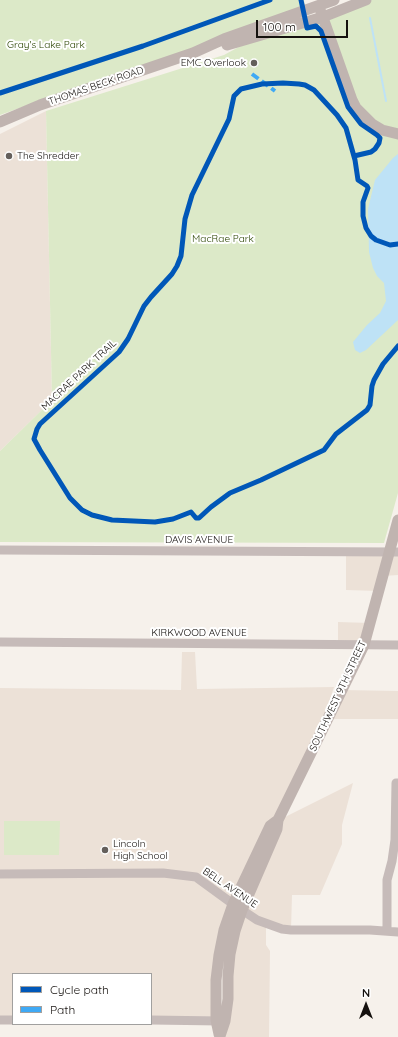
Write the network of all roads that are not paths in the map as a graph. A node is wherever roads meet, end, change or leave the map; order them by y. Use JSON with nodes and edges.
{"nodes":[{"id":1,"x":334,"y":0,"type":"edge"},
{"id":2,"x":366,"y":0,"type":"edge"},
{"id":3,"x":319,"y":5,"type":"junction"},
{"id":4,"x":323,"y":17,"type":"junction"},
{"id":5,"x":193,"y":53,"type":"junction"},
{"id":6,"x":0,"y":122,"type":"edge"},
{"id":7,"x":398,"y":134,"type":"edge"},
{"id":8,"x":398,"y":520,"type":"edge"},
{"id":9,"x":0,"y":550,"type":"edge"},
{"id":10,"x":394,"y":552,"type":"edge"},
{"id":11,"x":0,"y":642,"type":"edge"},
{"id":12,"x":364,"y":645,"type":"junction"},
{"id":13,"x":398,"y":645,"type":"edge"},
{"id":14,"x":397,"y":783,"type":"edge"},
{"id":15,"x":0,"y":874,"type":"edge"},
{"id":16,"x":237,"y":907,"type":"junction"},
{"id":17,"x":387,"y":931,"type":"junction"},
{"id":18,"x":398,"y":932,"type":"edge"},
{"id":19,"x":0,"y":1020,"type":"edge"},
{"id":20,"x":12,"y":1020,"type":"edge"},
{"id":21,"x":152,"y":1020,"type":"edge"},
{"id":22,"x":220,"y":1021,"type":"junction"},
{"id":23,"x":220,"y":1036,"type":"edge"}],
"edges":[{"from":1,"to":3,"type":"main road","name":"THOMAS BECK ROAD"},
{"from":2,"to":4,"type":"main road","name":"THOMAS BECK ROAD"},
{"from":3,"to":4,"type":"main road"},
{"from":3,"to":5,"type":"main road","name":"THOMAS BECK ROAD"},
{"from":4,"to":5,"type":"main road","name":"THOMAS BECK ROAD"},
{"from":4,"to":7,"type":"main road"},
{"from":5,"to":6,"type":"main road","name":"THOMAS BECK ROAD"},
{"from":8,"to":10,"type":"main road","name":"SOUTHWEST 9TH STREET"},
{"from":9,"to":10,"type":"street","name":"DAVIS AVENUE"},
{"from":10,"to":12,"type":"main road","name":"SOUTHWEST 9TH STREET"},
{"from":11,"to":12,"type":"street","name":"KIRKWOOD AVENUE"},
{"from":12,"to":13,"type":"street","name":"KIRKWOOD AVENUE"},
{"from":12,"to":16,"type":"main road","name":"SOUTHWEST 9TH STREET"},
{"from":14,"to":17,"type":"street"},
{"from":15,"to":16,"type":"street","name":"BELL AVENUE"},
{"from":16,"to":17,"type":"street","name":"BELL AVENUE"},
{"from":16,"to":22,"type":"main road","name":"SOUTHWEST 9TH STREET"},
{"from":17,"to":18,"type":"street","name":"BELL AVENUE"},
{"from":19,"to":20,"type":"street"},
{"from":21,"to":22,"type":"street"},
{"from":22,"to":23,"type":"main road","name":"SOUTHWEST 9TH STREET"}]}
